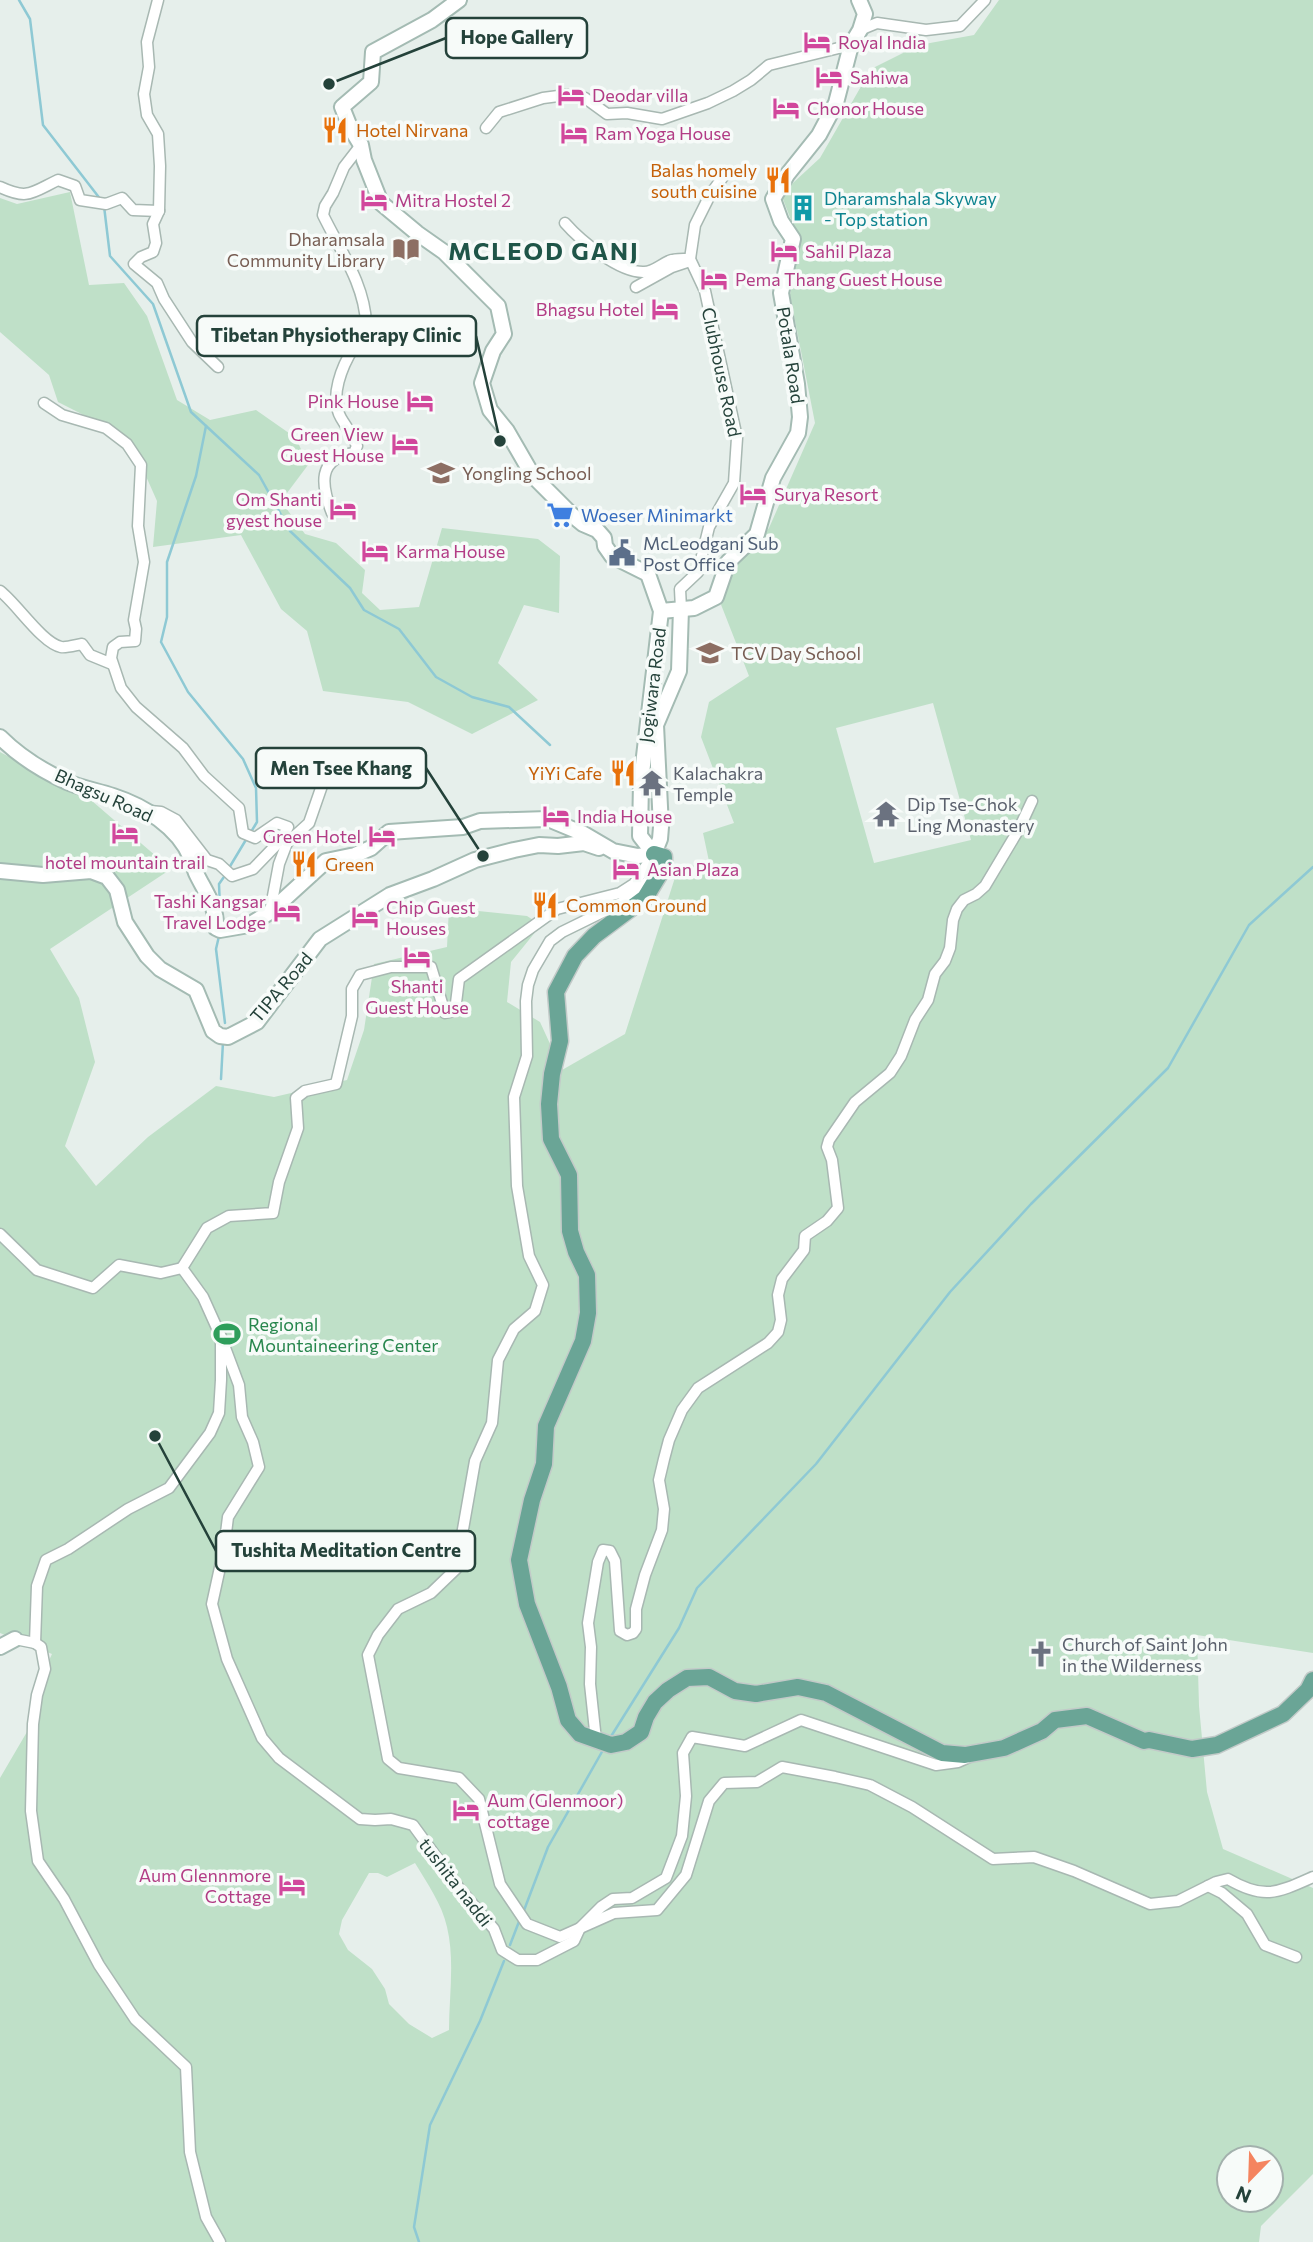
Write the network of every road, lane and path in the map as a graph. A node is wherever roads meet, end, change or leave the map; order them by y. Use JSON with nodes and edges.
{"nodes":[{"id":1,"x":158,"y":0,"type":"edge"},
{"id":2,"x":459,"y":0,"type":"edge"},
{"id":3,"x":859,"y":0,"type":"edge"},
{"id":4,"x":985,"y":0,"type":"edge"},
{"id":5,"x":860,"y":30,"type":"junction"},
{"id":6,"x":851,"y":46,"type":"junction"},
{"id":7,"x":486,"y":128,"type":"dead end"},
{"id":8,"x":361,"y":145,"type":"junction"},
{"id":9,"x":725,"y":174,"type":"dead end"},
{"id":10,"x":0,"y":187,"type":"edge"},
{"id":11,"x":159,"y":211,"type":"junction"},
{"id":12,"x":565,"y":223,"type":"dead end"},
{"id":13,"x":691,"y":260,"type":"junction"},
{"id":14,"x":636,"y":287,"type":"dead end"},
{"id":15,"x":218,"y":367,"type":"dead end"},
{"id":16,"x":44,"y":403,"type":"dead end"},
{"id":17,"x":332,"y":513,"type":"dead end"},
{"id":18,"x":0,"y":591,"type":"edge"},
{"id":19,"x":681,"y":609,"type":"junction"},
{"id":20,"x":661,"y":611,"type":"junction"},
{"id":21,"x":112,"y":664,"type":"junction"},
{"id":22,"x":0,"y":737,"type":"edge"},
{"id":23,"x":326,"y":774,"type":"dead end"},
{"id":24,"x":1032,"y":801,"type":"dead end"},
{"id":25,"x":148,"y":811,"type":"junction"},
{"id":26,"x":627,"y":854,"type":"junction"},
{"id":27,"x":654,"y":854,"type":"junction"},
{"id":28,"x":0,"y":871,"type":"edge"},
{"id":29,"x":270,"y":912,"type":"junction"},
{"id":30,"x":0,"y":1234,"type":"edge"},
{"id":31,"x":182,"y":1268,"type":"junction"},
{"id":32,"x":221,"y":1337,"type":"junction"},
{"id":33,"x":15,"y":1639,"type":"joint"},
{"id":34,"x":35,"y":1643,"type":"junction"},
{"id":35,"x":0,"y":1647,"type":"edge"},
{"id":36,"x":1313,"y":1680,"type":"edge"},
{"id":37,"x":603,"y":1742,"type":"junction"},
{"id":38,"x":979,"y":1752,"type":"junction"},
{"id":39,"x":1313,"y":1877,"type":"edge"},
{"id":40,"x":1208,"y":1886,"type":"junction"},
{"id":41,"x":580,"y":1928,"type":"junction"},
{"id":42,"x":1297,"y":1957,"type":"dead end"},
{"id":43,"x":220,"y":2242,"type":"edge"}],
"edges":[{"from":1,"to":11,"type":"street"},
{"from":2,"to":8,"type":"street","name":"Jogiwara Road"},
{"from":3,"to":5,"type":"street"},
{"from":4,"to":5,"type":"street"},
{"from":5,"to":6,"type":"street","name":"Potala Road"},
{"from":6,"to":7,"type":"street"},
{"from":6,"to":19,"type":"street","name":"Potala Road"},
{"from":8,"to":17,"type":"street"},
{"from":8,"to":20,"type":"street","name":"Jogiwara Road"},
{"from":9,"to":13,"type":"street"},
{"from":10,"to":11,"type":"street"},
{"from":11,"to":15,"type":"street"},
{"from":12,"to":13,"type":"street"},
{"from":13,"to":14,"type":"street"},
{"from":13,"to":19,"type":"street","name":"Clubhouse Road"},
{"from":16,"to":21,"type":"street"},
{"from":18,"to":21,"type":"street"},
{"from":19,"to":20,"type":"street"},
{"from":19,"to":27,"type":"street"},
{"from":20,"to":27,"type":"street","name":"Jogiwara Road"},
{"from":21,"to":25,"type":"street"},
{"from":22,"to":25,"type":"street","name":"Bhagsu Road"},
{"from":23,"to":29,"type":"street"},
{"from":24,"to":37,"type":"street"},
{"from":25,"to":29,"type":"street","name":"Bhagsu Road"},
{"from":26,"to":27,"type":"street","name":"Bhagsu Road"},
{"from":26,"to":28,"type":"street","name":"TIPA Road"},
{"from":26,"to":29,"type":"street","name":"Bhagsu Road"},
{"from":27,"to":31,"type":"street"},
{"from":27,"to":37,"type":"main road"},
{"from":27,"to":41,"type":"street"},
{"from":30,"to":31,"type":"street"},
{"from":31,"to":32,"type":"street","name":"tushita naddi"},
{"from":32,"to":34,"type":"street"},
{"from":32,"to":41,"type":"street","name":"tushita naddi"},
{"from":33,"to":34,"type":"street"},
{"from":33,"to":35,"type":"street"},
{"from":34,"to":43,"type":"street"},
{"from":36,"to":38,"type":"main road"},
{"from":37,"to":38,"type":"main road"},
{"from":38,"to":41,"type":"street","name":"tushita naddi"},
{"from":39,"to":40,"type":"street"},
{"from":40,"to":41,"type":"street"},
{"from":40,"to":42,"type":"street"}]}
